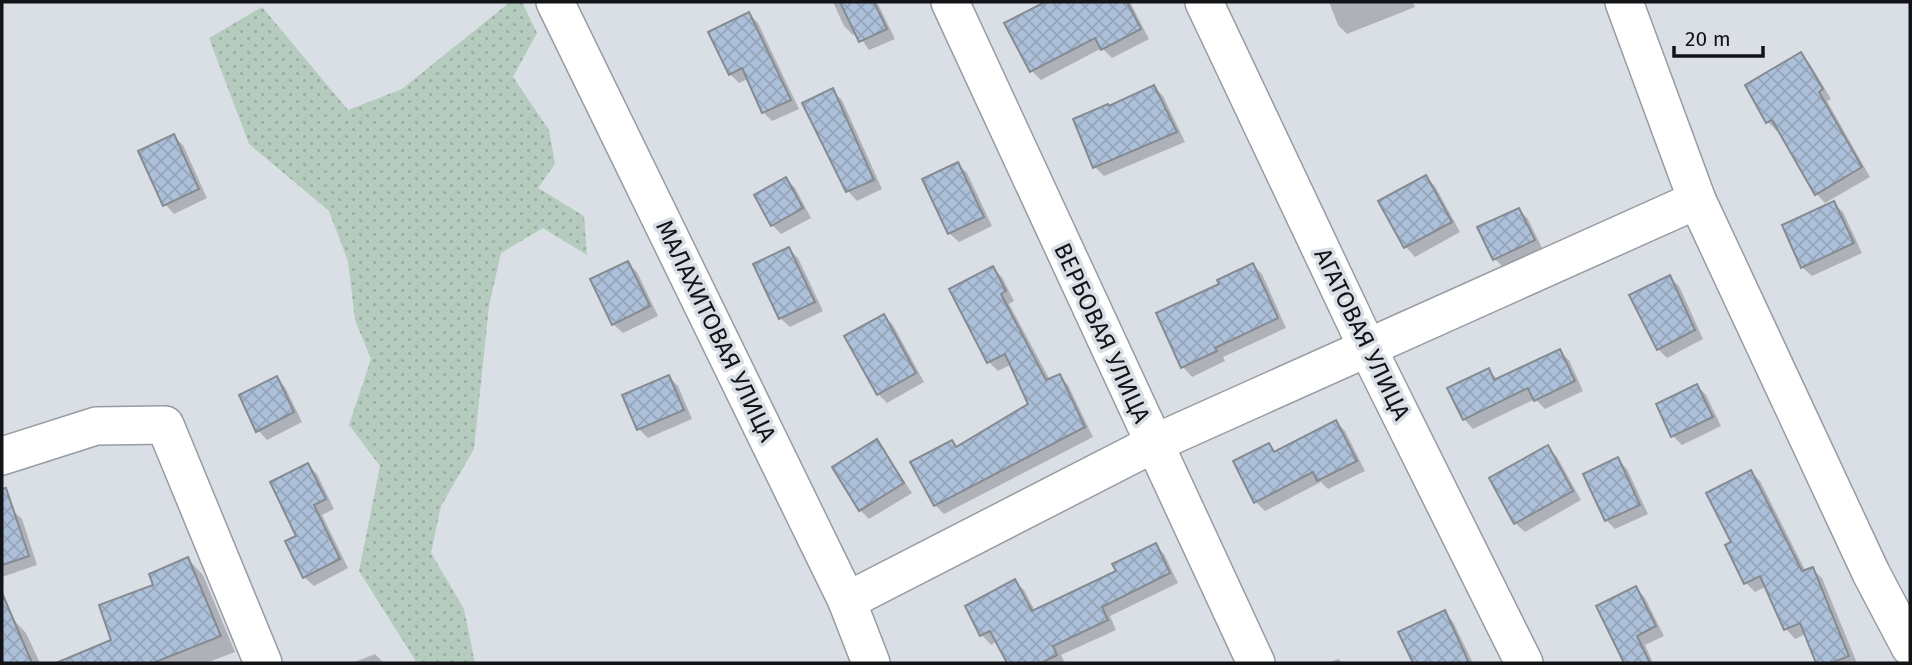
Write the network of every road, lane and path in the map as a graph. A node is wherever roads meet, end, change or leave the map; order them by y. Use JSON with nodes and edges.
{"nodes":[{"id":1,"x":555,"y":2,"type":"edge"},
{"id":2,"x":950,"y":2,"type":"edge"},
{"id":3,"x":1205,"y":2,"type":"edge"},
{"id":4,"x":1624,"y":2,"type":"edge"},
{"id":5,"x":1697,"y":200,"type":"junction"},
{"id":6,"x":1368,"y":349,"type":"junction"},
{"id":7,"x":1153,"y":444,"type":"junction"},
{"id":8,"x":2,"y":456,"type":"edge"},
{"id":9,"x":847,"y":601,"type":"junction"},
{"id":10,"x":1910,"y":648,"type":"edge"},
{"id":11,"x":263,"y":663,"type":"edge"},
{"id":12,"x":871,"y":663,"type":"edge"},
{"id":13,"x":1256,"y":663,"type":"edge"},
{"id":14,"x":1524,"y":663,"type":"edge"}],
"edges":[{"from":1,"to":9,"type":"street","name":"МАЛАХИТОВАЯ УЛИЦА"},
{"from":2,"to":7,"type":"street","name":"ВЕРБОВАЯ УЛИЦА"},
{"from":3,"to":6,"type":"street","name":"АГАТОВАЯ УЛИЦА"},
{"from":4,"to":5,"type":"street"},
{"from":5,"to":6,"type":"street"},
{"from":5,"to":10,"type":"street"},
{"from":6,"to":7,"type":"street"},
{"from":6,"to":14,"type":"street","name":"АГАТОВАЯ УЛИЦА"},
{"from":7,"to":9,"type":"street"},
{"from":7,"to":13,"type":"street","name":"ВЕРБОВАЯ УЛИЦА"},
{"from":8,"to":11,"type":"street"},
{"from":9,"to":12,"type":"street","name":"МАЛАХИТОВАЯ УЛИЦА"}]}
